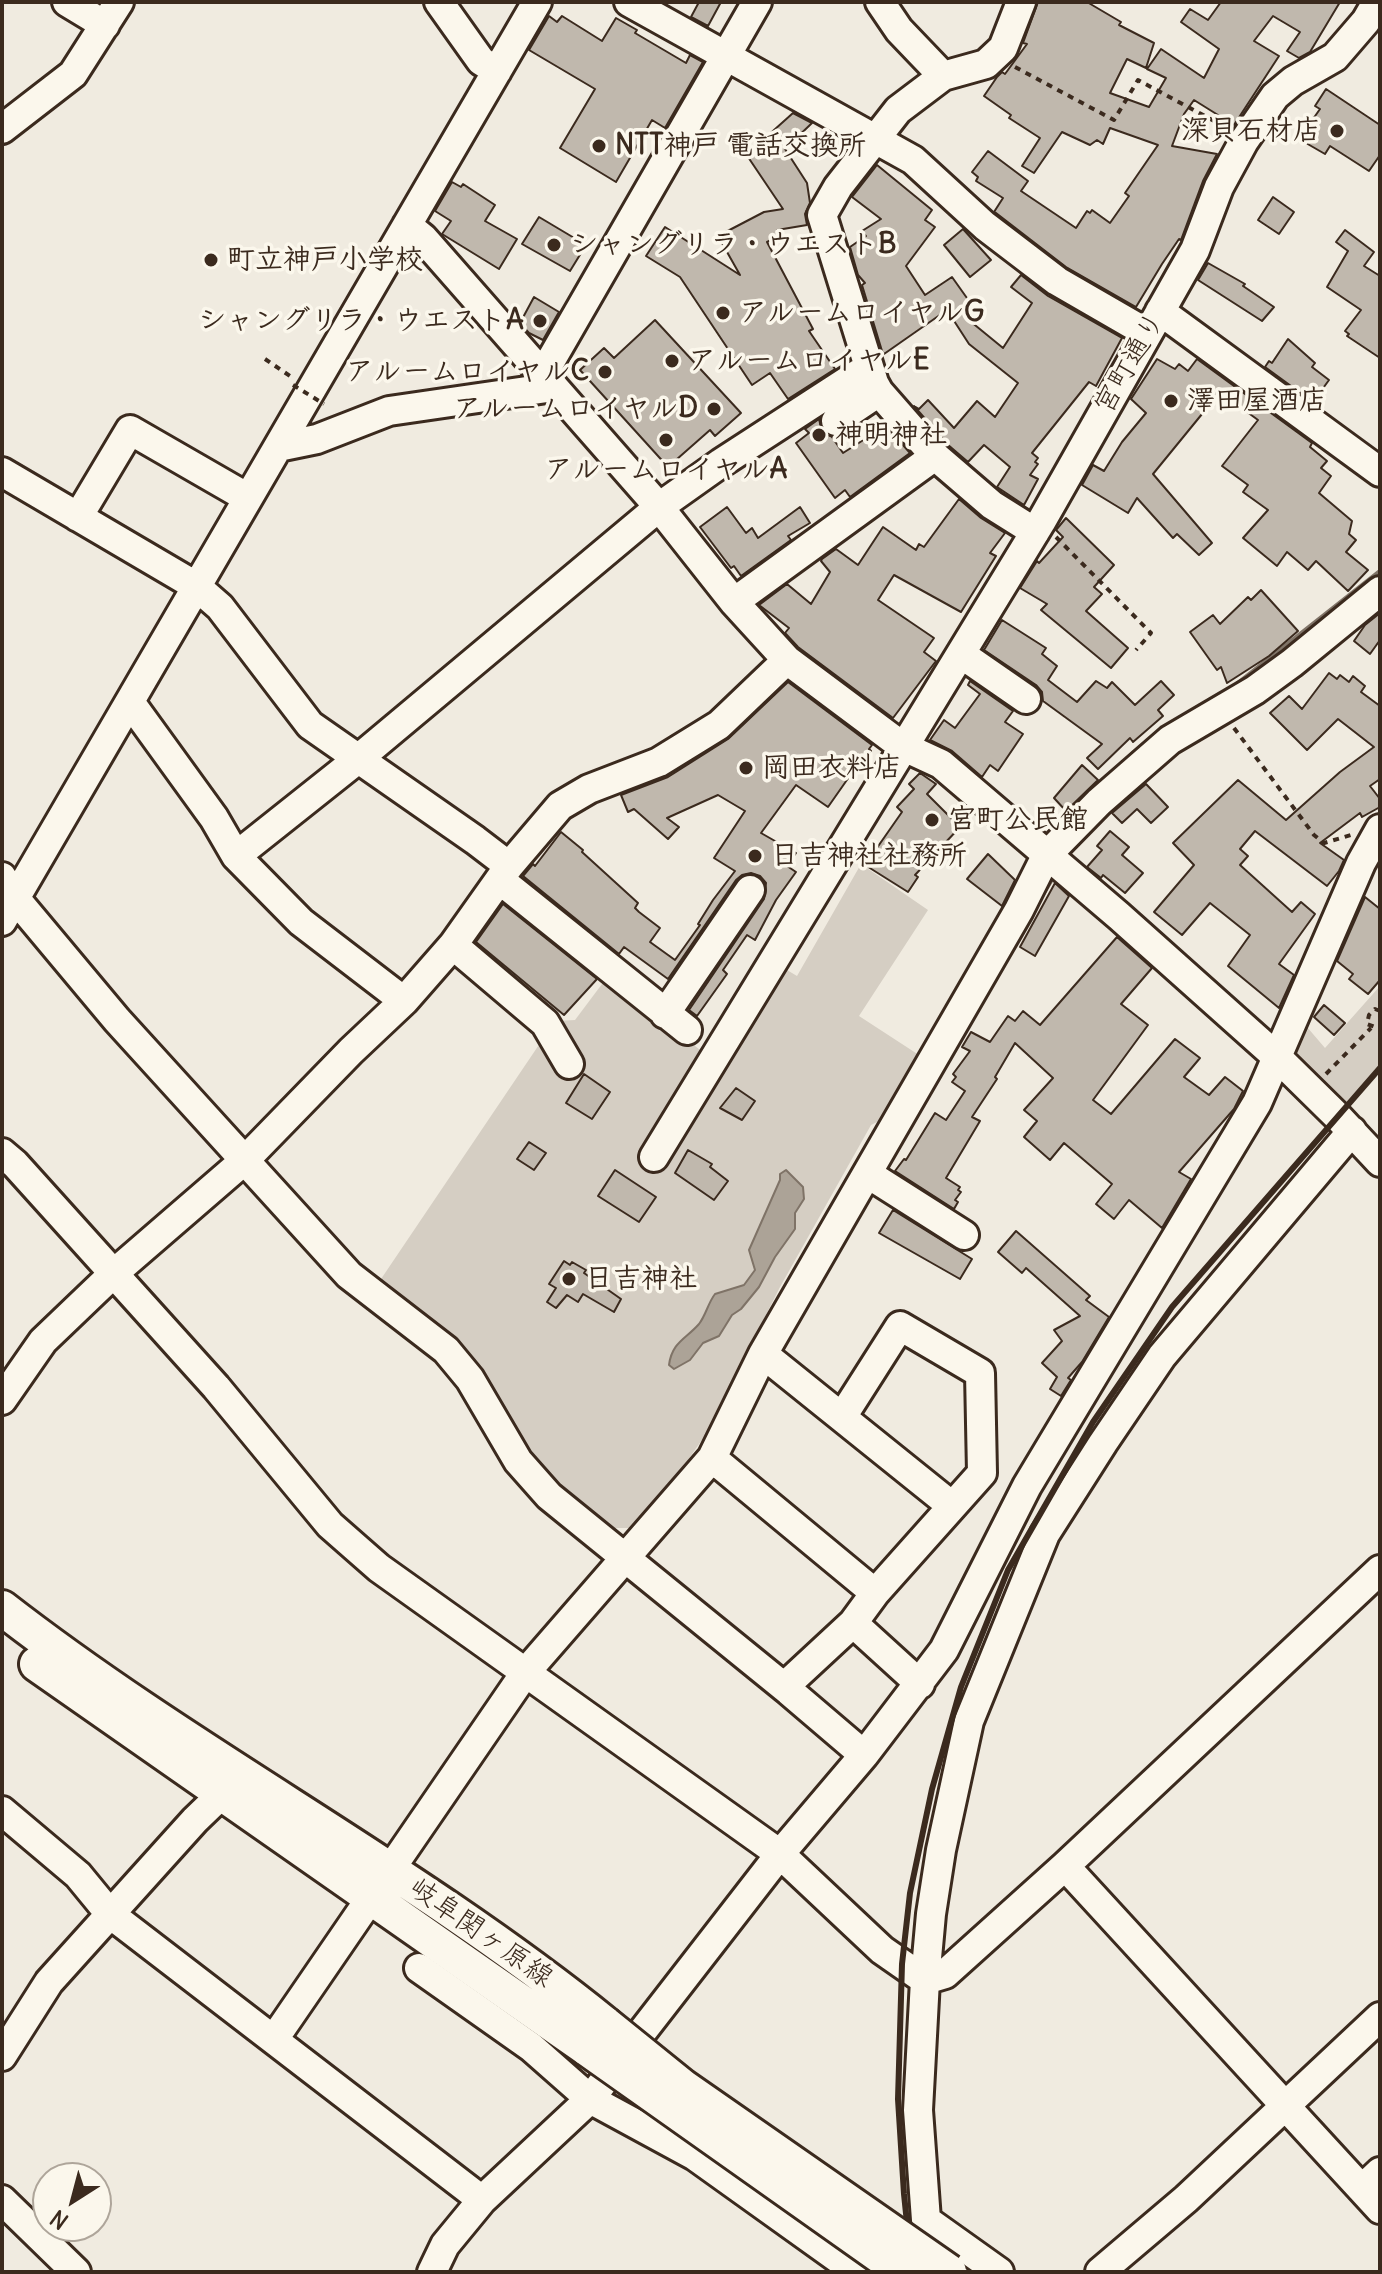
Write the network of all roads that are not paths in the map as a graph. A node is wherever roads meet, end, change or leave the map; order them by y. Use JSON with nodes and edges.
{"nodes":[{"id":1,"x":67,"y":2,"type":"edge"},
{"id":2,"x":439,"y":2,"type":"edge"},
{"id":3,"x":537,"y":2,"type":"edge"},
{"id":4,"x":629,"y":2,"type":"edge"},
{"id":5,"x":757,"y":2,"type":"edge"},
{"id":6,"x":880,"y":2,"type":"edge"},
{"id":7,"x":1021,"y":2,"type":"edge"},
{"id":8,"x":1377,"y":2,"type":"edge"},
{"id":9,"x":112,"y":14,"type":"edge"},
{"id":10,"x":727,"y":55,"type":"junction"},
{"id":11,"x":497,"y":71,"type":"junction"},
{"id":12,"x":943,"y":76,"type":"junction"},
{"id":13,"x":2,"y":129,"type":"edge"},
{"id":14,"x":874,"y":139,"type":"junction"},
{"id":15,"x":407,"y":225,"type":"junction"},
{"id":16,"x":1154,"y":322,"type":"junction"},
{"id":17,"x":548,"y":380,"type":"junction"},
{"id":18,"x":874,"y":380,"type":"junction"},
{"id":19,"x":836,"y":421,"type":"dead end"},
{"id":20,"x":278,"y":447,"type":"junction"},
{"id":21,"x":935,"y":456,"type":"junction"},
{"id":22,"x":2,"y":472,"type":"edge"},
{"id":23,"x":1380,"y":472,"type":"edge"},
{"id":24,"x":248,"y":498,"type":"junction"},
{"id":25,"x":659,"y":507,"type":"junction"},
{"id":26,"x":78,"y":517,"type":"junction"},
{"id":27,"x":1038,"y":527,"type":"junction"},
{"id":28,"x":196,"y":586,"type":"junction"},
{"id":29,"x":1380,"y":591,"type":"edge"},
{"id":30,"x":734,"y":602,"type":"junction"},
{"id":31,"x":961,"y":654,"type":"junction"},
{"id":32,"x":787,"y":660,"type":"junction"},
{"id":33,"x":1026,"y":699,"type":"dead end"},
{"id":34,"x":130,"y":702,"type":"junction"},
{"id":35,"x":902,"y":746,"type":"junction"},
{"id":36,"x":358,"y":759,"type":"junction"},
{"id":37,"x":1377,"y":834,"type":"edge"},
{"id":38,"x":236,"y":856,"type":"junction"},
{"id":39,"x":1046,"y":856,"type":"junction"},
{"id":40,"x":1370,"y":871,"type":"edge"},
{"id":41,"x":504,"y":873,"type":"junction"},
{"id":42,"x":750,"y":890,"type":"dead end"},
{"id":43,"x":6,"y":899,"type":"edge"},
{"id":44,"x":453,"y":945,"type":"junction"},
{"id":45,"x":404,"y":1001,"type":"junction"},
{"id":46,"x":1278,"y":1058,"type":"junction"},
{"id":47,"x":569,"y":1064,"type":"dead end"},
{"id":48,"x":1352,"y":1131,"type":"junction"},
{"id":49,"x":2,"y":1153,"type":"edge"},
{"id":50,"x":654,"y":1157,"type":"dead end"},
{"id":51,"x":246,"y":1159,"type":"junction"},
{"id":52,"x":1380,"y":1162,"type":"edge"},
{"id":53,"x":868,"y":1174,"type":"junction"},
{"id":54,"x":964,"y":1235,"type":"dead end"},
{"id":55,"x":113,"y":1274,"type":"junction"},
{"id":56,"x":763,"y":1354,"type":"junction"},
{"id":57,"x":2,"y":1400,"type":"edge"},
{"id":58,"x":842,"y":1417,"type":"junction"},
{"id":59,"x":712,"y":1458,"type":"junction"},
{"id":60,"x":952,"y":1506,"type":"junction"},
{"id":61,"x":624,"y":1559,"type":"junction"},
{"id":62,"x":1380,"y":1570,"type":"edge"},
{"id":63,"x":875,"y":1593,"type":"junction"},
{"id":64,"x":2,"y":1608,"type":"edge"},
{"id":65,"x":853,"y":1623,"type":"junction"},
{"id":66,"x":2,"y":1638,"type":"edge"},
{"id":67,"x":525,"y":1673,"type":"junction"},
{"id":68,"x":920,"y":1684,"type":"junction"},
{"id":69,"x":784,"y":1687,"type":"junction"},
{"id":70,"x":864,"y":1755,"type":"junction"},
{"id":71,"x":222,"y":1794,"type":"junction"},
{"id":72,"x":2,"y":1811,"type":"edge"},
{"id":73,"x":780,"y":1854,"type":"junction"},
{"id":74,"x":1065,"y":1866,"type":"junction"},
{"id":75,"x":391,"y":1870,"type":"junction"},
{"id":76,"x":371,"y":1897,"type":"junction"},
{"id":77,"x":110,"y":1914,"type":"junction"},
{"id":78,"x":419,"y":1968,"type":"dead end"},
{"id":79,"x":925,"y":1980,"type":"junction"},
{"id":80,"x":1380,"y":2017,"type":"edge"},
{"id":81,"x":596,"y":2037,"type":"junction"},
{"id":82,"x":274,"y":2039,"type":"junction"},
{"id":83,"x":2,"y":2056,"type":"edge"},
{"id":84,"x":590,"y":2099,"type":"junction"},
{"id":85,"x":1286,"y":2104,"type":"junction"},
{"id":86,"x":1374,"y":2190,"type":"edge"},
{"id":87,"x":2,"y":2200,"type":"edge"},
{"id":88,"x":482,"y":2200,"type":"junction"},
{"id":89,"x":76,"y":2272,"type":"edge"},
{"id":90,"x":432,"y":2272,"type":"edge"},
{"id":91,"x":857,"y":2272,"type":"edge"},
{"id":92,"x":903,"y":2272,"type":"edge"},
{"id":93,"x":949,"y":2272,"type":"edge"},
{"id":94,"x":999,"y":2272,"type":"edge"},
{"id":95,"x":1100,"y":2272,"type":"edge"}],
"edges":[{"from":1,"to":9,"type":"street"},
{"from":2,"to":11,"type":"street"},
{"from":3,"to":11,"type":"street"},
{"from":4,"to":10,"type":"street"},
{"from":5,"to":10,"type":"street"},
{"from":6,"to":12,"type":"street"},
{"from":7,"to":12,"type":"street"},
{"from":8,"to":16,"type":"street","name":"宮町通り"},
{"from":9,"to":13,"type":"street"},
{"from":10,"to":14,"type":"street"},
{"from":10,"to":17,"type":"street"},
{"from":11,"to":15,"type":"street"},
{"from":12,"to":14,"type":"street"},
{"from":14,"to":16,"type":"street"},
{"from":14,"to":18,"type":"street"},
{"from":15,"to":17,"type":"street"},
{"from":15,"to":20,"type":"street"},
{"from":16,"to":23,"type":"street"},
{"from":16,"to":27,"type":"street","name":"宮町通り"},
{"from":17,"to":20,"type":"street"},
{"from":17,"to":25,"type":"street"},
{"from":18,"to":19,"type":"street"},
{"from":18,"to":21,"type":"street"},
{"from":18,"to":25,"type":"street"},
{"from":20,"to":24,"type":"street"},
{"from":21,"to":27,"type":"street"},
{"from":21,"to":30,"type":"street"},
{"from":22,"to":26,"type":"street"},
{"from":24,"to":26,"type":"street"},
{"from":24,"to":28,"type":"street"},
{"from":25,"to":30,"type":"street"},
{"from":25,"to":36,"type":"street"},
{"from":26,"to":28,"type":"street"},
{"from":27,"to":31,"type":"street","name":"宮町通り"},
{"from":28,"to":34,"type":"street"},
{"from":28,"to":36,"type":"street"},
{"from":29,"to":39,"type":"street"},
{"from":30,"to":32,"type":"street"},
{"from":31,"to":33,"type":"street"},
{"from":31,"to":35,"type":"street","name":"宮町通り"},
{"from":32,"to":35,"type":"street"},
{"from":32,"to":41,"type":"street"},
{"from":34,"to":38,"type":"street"},
{"from":34,"to":43,"type":"street"},
{"from":35,"to":39,"type":"street"},
{"from":35,"to":50,"type":"street","name":"宮町通り"},
{"from":36,"to":38,"type":"street"},
{"from":36,"to":41,"type":"street"},
{"from":37,"to":40,"type":"street"},
{"from":38,"to":45,"type":"street"},
{"from":39,"to":46,"type":"street"},
{"from":39,"to":53,"type":"street"},
{"from":40,"to":46,"type":"street"},
{"from":41,"to":42,"type":"street"},
{"from":41,"to":44,"type":"street"},
{"from":43,"to":51,"type":"street"},
{"from":44,"to":45,"type":"street"},
{"from":44,"to":47,"type":"street"},
{"from":45,"to":51,"type":"street"},
{"from":46,"to":48,"type":"street"},
{"from":46,"to":68,"type":"street"},
{"from":48,"to":52,"type":"street"},
{"from":48,"to":79,"type":"street"},
{"from":49,"to":55,"type":"street"},
{"from":51,"to":55,"type":"street"},
{"from":51,"to":61,"type":"street"},
{"from":53,"to":54,"type":"street"},
{"from":53,"to":56,"type":"street"},
{"from":55,"to":57,"type":"street"},
{"from":55,"to":67,"type":"street"},
{"from":56,"to":58,"type":"street"},
{"from":56,"to":59,"type":"street"},
{"from":58,"to":60,"type":"street"},
{"from":58,"to":60,"type":"street"},
{"from":59,"to":61,"type":"street"},
{"from":59,"to":63,"type":"street"},
{"from":60,"to":63,"type":"street"},
{"from":61,"to":67,"type":"street"},
{"from":61,"to":69,"type":"street"},
{"from":62,"to":74,"type":"street"},
{"from":63,"to":65,"type":"street"},
{"from":64,"to":75,"type":"main road","name":"岐阜関ヶ原線"},
{"from":65,"to":68,"type":"street"},
{"from":65,"to":69,"type":"street"},
{"from":66,"to":71,"type":"main road","name":"岐阜関ヶ原線"},
{"from":67,"to":73,"type":"street"},
{"from":67,"to":75,"type":"street"},
{"from":68,"to":70,"type":"street"},
{"from":69,"to":70,"type":"street"},
{"from":70,"to":73,"type":"street"},
{"from":71,"to":76,"type":"main road","name":"岐阜関ヶ原線"},
{"from":71,"to":77,"type":"street"},
{"from":72,"to":77,"type":"street"},
{"from":73,"to":79,"type":"street"},
{"from":73,"to":84,"type":"street"},
{"from":74,"to":79,"type":"street"},
{"from":74,"to":85,"type":"street"},
{"from":75,"to":76,"type":"street"},
{"from":75,"to":81,"type":"main road","name":"岐阜関ヶ原線"},
{"from":76,"to":81,"type":"main road","name":"岐阜関ヶ原線"},
{"from":76,"to":82,"type":"street"},
{"from":77,"to":82,"type":"street"},
{"from":77,"to":83,"type":"street"},
{"from":78,"to":84,"type":"street"},
{"from":79,"to":94,"type":"street"},
{"from":80,"to":85,"type":"street"},
{"from":81,"to":92,"type":"main road","name":"岐阜関ヶ原線","bridge":true},
{"from":81,"to":93,"type":"main road","name":"岐阜関ヶ原線","bridge":true},
{"from":82,"to":88,"type":"street"},
{"from":84,"to":88,"type":"street"},
{"from":84,"to":91,"type":"street"},
{"from":85,"to":86,"type":"street"},
{"from":85,"to":95,"type":"street"},
{"from":87,"to":89,"type":"street"},
{"from":88,"to":90,"type":"street"}]}
